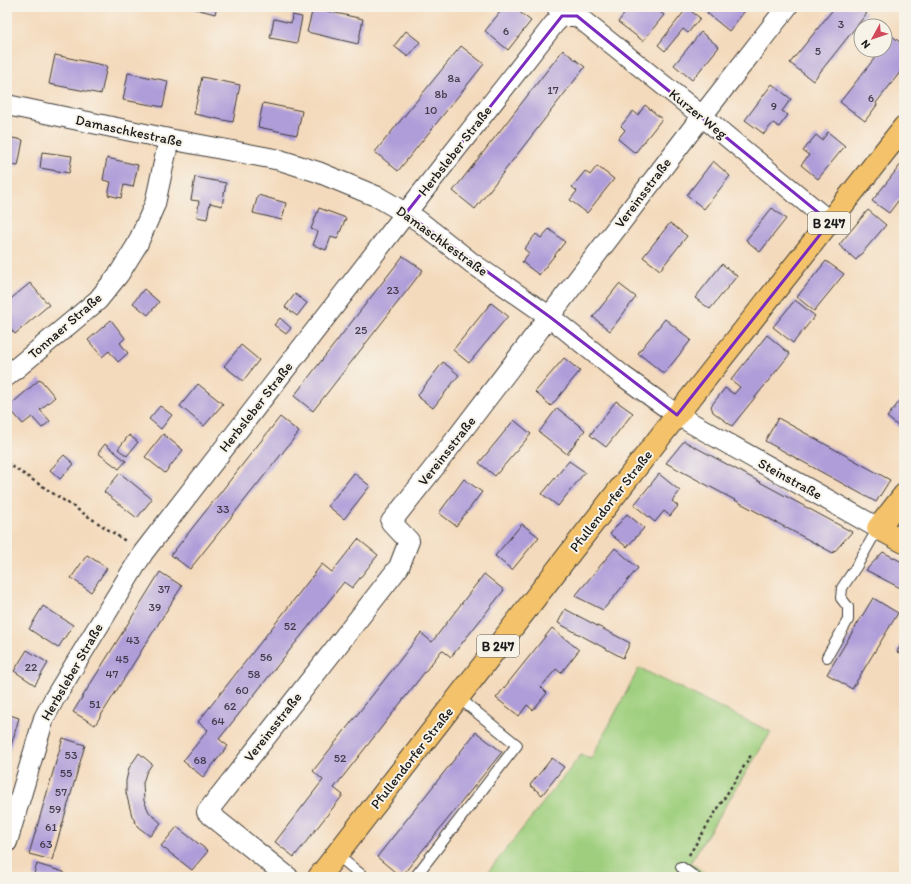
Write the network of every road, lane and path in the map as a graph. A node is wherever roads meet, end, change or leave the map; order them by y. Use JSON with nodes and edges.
{"nodes":[{"id":1,"x":788,"y":7,"type":"edge"},
{"id":2,"x":560,"y":11,"type":"edge"},
{"id":3,"x":7,"y":105,"type":"edge"},
{"id":4,"x":702,"y":116,"type":"junction"},
{"id":5,"x":904,"y":127,"type":"edge"},
{"id":6,"x":169,"y":140,"type":"junction"},
{"id":7,"x":406,"y":213,"type":"junction"},
{"id":8,"x":830,"y":222,"type":"junction"},
{"id":9,"x":550,"y":317,"type":"junction"},
{"id":10,"x":7,"y":376,"type":"edge"},
{"id":11,"x":677,"y":415,"type":"junction"},
{"id":12,"x":7,"y":463,"type":"edge"},
{"id":13,"x":904,"y":495,"type":"edge"},
{"id":14,"x":878,"y":528,"type":"junction"},
{"id":15,"x":904,"y":542,"type":"edge"},
{"id":16,"x":143,"y":552,"type":"junction"},
{"id":17,"x":827,"y":657,"type":"dead end"},
{"id":18,"x":459,"y":698,"type":"junction"},
{"id":19,"x":751,"y":755,"type":"dead end"},
{"id":20,"x":7,"y":842,"type":"edge"},
{"id":21,"x":337,"y":855,"type":"junction"},
{"id":22,"x":681,"y":867,"type":"joint"},
{"id":23,"x":288,"y":877,"type":"edge"},
{"id":24,"x":319,"y":877,"type":"edge"},
{"id":25,"x":364,"y":877,"type":"edge"},
{"id":26,"x":415,"y":877,"type":"edge"},
{"id":27,"x":695,"y":877,"type":"edge"}],
"edges":[{"from":1,"to":4,"type":"street","name":"Vereinsstraße"},
{"from":2,"to":4,"type":"street","name":"Kurzer Weg"},
{"from":2,"to":7,"type":"street","name":"Herbsleber Straße"},
{"from":3,"to":6,"type":"street","name":"Damaschkestraße"},
{"from":4,"to":8,"type":"street","name":"Kurzer Weg"},
{"from":4,"to":9,"type":"street","name":"Vereinsstraße"},
{"from":5,"to":8,"type":"main road","name":"Pfullendorfer Straße","number":"B 247"},
{"from":6,"to":7,"type":"street","name":"Damaschkestraße"},
{"from":6,"to":10,"type":"street","name":"Tonnaer Straße"},
{"from":7,"to":9,"type":"street","name":"Damaschkestraße"},
{"from":7,"to":16,"type":"street","name":"Herbsleber Straße"},
{"from":8,"to":11,"type":"main road","name":"Pfullendorfer Straße","number":"B 247"},
{"from":9,"to":11,"type":"street","name":"Damaschkestraße"},
{"from":9,"to":23,"type":"street","name":"Vereinsstraße"},
{"from":11,"to":14,"type":"street","name":"Steinstraße"},
{"from":11,"to":18,"type":"main road","name":"Pfullendorfer Straße","number":"B 247"},
{"from":12,"to":16,"type":"path"},
{"from":13,"to":14,"type":"main road"},
{"from":14,"to":15,"type":"main road","name":"Steinstraße"},
{"from":14,"to":17,"type":"lane"},
{"from":16,"to":20,"type":"street","name":"Herbsleber Straße"},
{"from":18,"to":21,"type":"main road","name":"Pfullendorfer Straße","number":"B 247"},
{"from":18,"to":26,"type":"lane"},
{"from":19,"to":22,"type":"path"},
{"from":21,"to":24,"type":"main road","name":"Pfullendorfer Straße","number":"B 247"},
{"from":21,"to":25,"type":"lane"},
{"from":22,"to":27,"type":"lane"}]}
